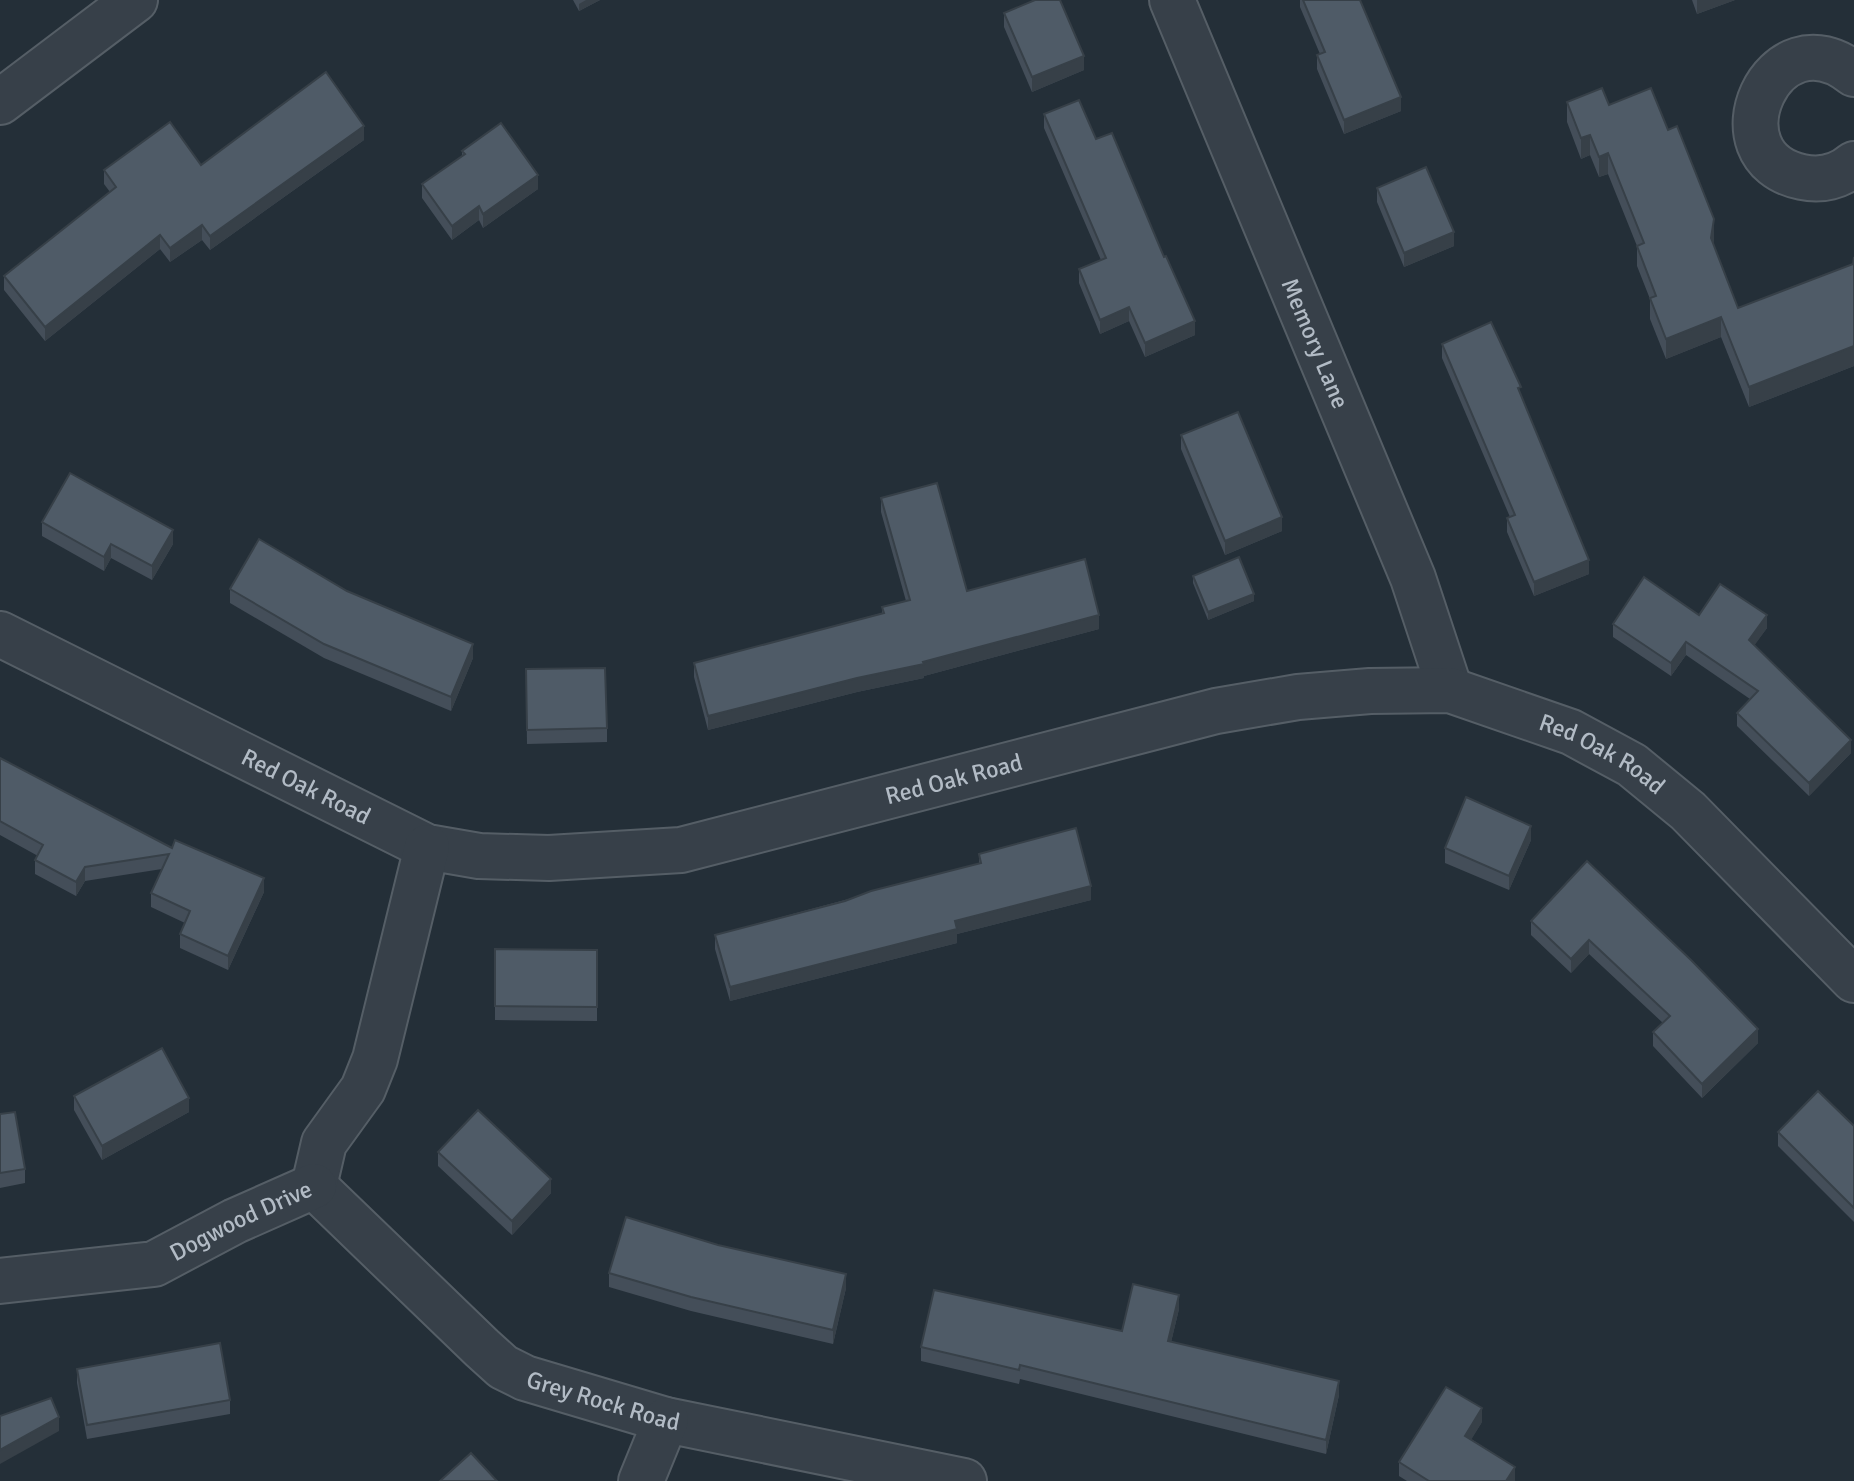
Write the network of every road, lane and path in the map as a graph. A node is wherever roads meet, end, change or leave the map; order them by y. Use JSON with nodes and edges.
{"nodes":[{"id":1,"x":135,"y":0,"type":"edge"},
{"id":2,"x":1172,"y":0,"type":"edge"},
{"id":3,"x":1854,"y":74,"type":"edge"},
{"id":4,"x":0,"y":102,"type":"edge"},
{"id":5,"x":1854,"y":164,"type":"edge"},
{"id":6,"x":0,"y":634,"type":"edge"},
{"id":7,"x":1450,"y":690,"type":"junction"},
{"id":8,"x":427,"y":847,"type":"junction"},
{"id":9,"x":1854,"y":980,"type":"edge"},
{"id":10,"x":314,"y":1186,"type":"junction"},
{"id":11,"x":0,"y":1281,"type":"edge"},
{"id":12,"x":666,"y":1420,"type":"junction"},
{"id":13,"x":641,"y":1481,"type":"edge"},
{"id":14,"x":964,"y":1481,"type":"edge"}],
"edges":[{"from":1,"to":4,"type":"street"},
{"from":2,"to":7,"type":"street","name":"Memory Lane"},
{"from":3,"to":5,"type":"street"},
{"from":6,"to":8,"type":"street","name":"Red Oak Road"},
{"from":7,"to":8,"type":"street","name":"Red Oak Road"},
{"from":7,"to":9,"type":"street","name":"Red Oak Road"},
{"from":8,"to":10,"type":"street","name":"Dogwood Drive"},
{"from":10,"to":11,"type":"street","name":"Dogwood Drive"},
{"from":10,"to":12,"type":"street","name":"Grey Rock Road"},
{"from":12,"to":13,"type":"street"},
{"from":12,"to":14,"type":"street","name":"Grey Rock Road"}]}
